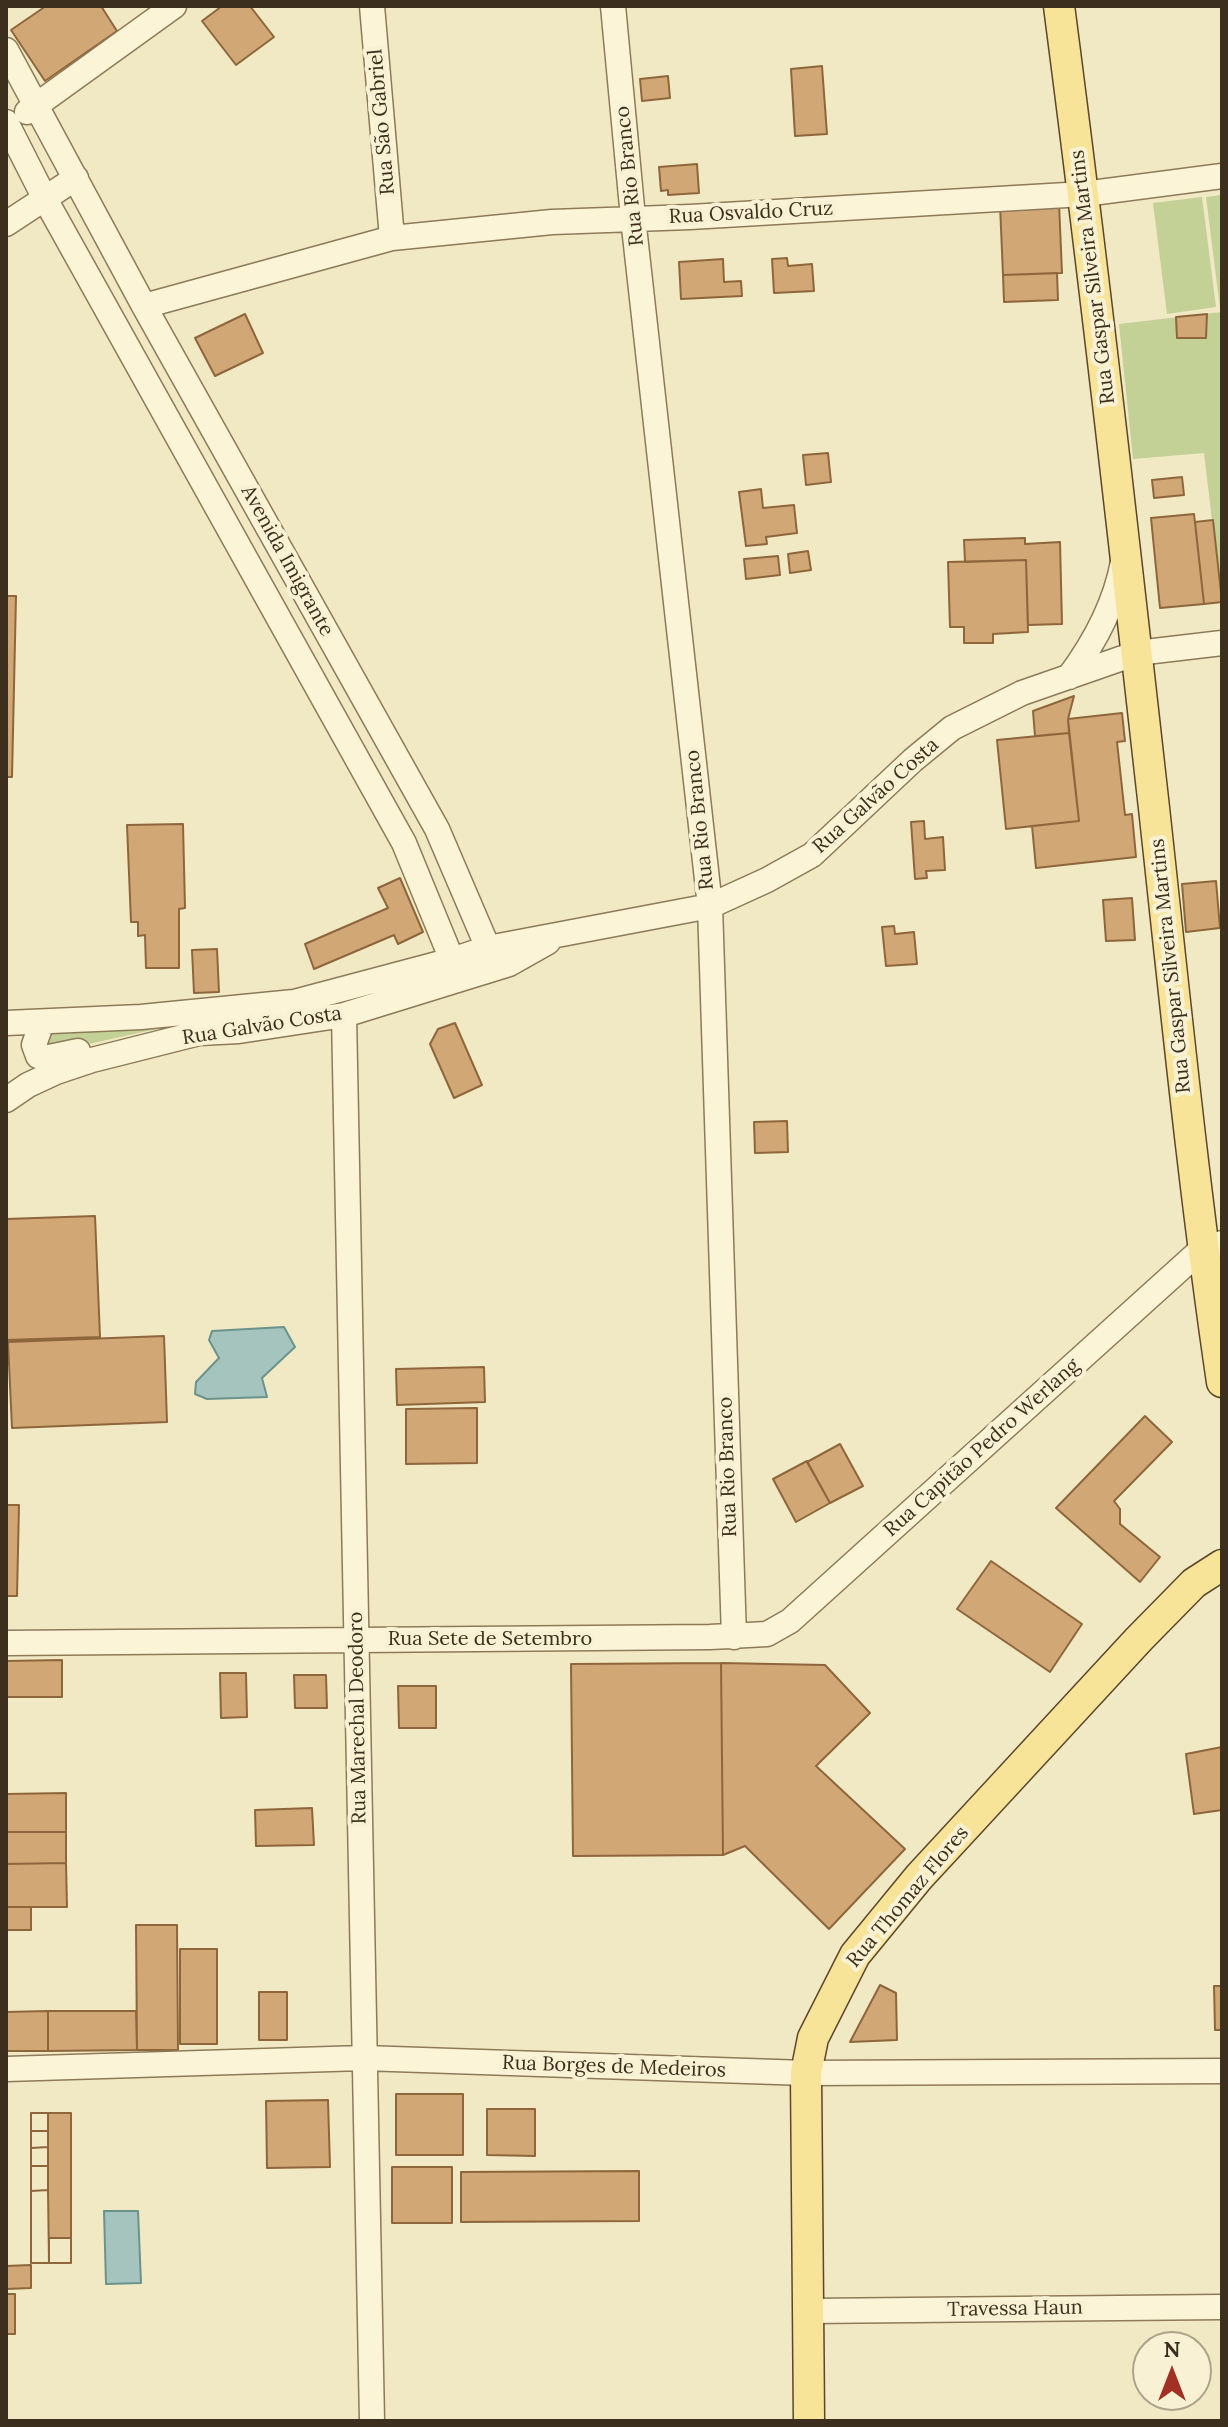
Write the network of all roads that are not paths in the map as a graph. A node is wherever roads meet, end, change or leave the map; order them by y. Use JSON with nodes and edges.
{"nodes":[{"id":1,"x":174,"y":6,"type":"edge"},
{"id":2,"x":372,"y":6,"type":"edge"},
{"id":3,"x":613,"y":6,"type":"edge"},
{"id":4,"x":1059,"y":6,"type":"edge"},
{"id":5,"x":6,"y":50,"type":"edge"},
{"id":6,"x":37,"y":105,"type":"junction"},
{"id":7,"x":7,"y":124,"type":"edge"},
{"id":8,"x":1222,"y":176,"type":"edge"},
{"id":9,"x":76,"y":178,"type":"junction"},
{"id":10,"x":1084,"y":194,"type":"junction"},
{"id":11,"x":44,"y":197,"type":"junction"},
{"id":12,"x":633,"y":218,"type":"junction"},
{"id":13,"x":6,"y":224,"type":"edge"},
{"id":14,"x":392,"y":238,"type":"junction"},
{"id":15,"x":144,"y":306,"type":"junction"},
{"id":16,"x":1125,"y":548,"type":"junction"},
{"id":17,"x":1222,"y":643,"type":"edge"},
{"id":18,"x":1137,"y":653,"type":"junction"},
{"id":19,"x":1069,"y":677,"type":"junction"},
{"id":20,"x":710,"y":906,"type":"junction"},
{"id":21,"x":488,"y":959,"type":"junction"},
{"id":22,"x":452,"y":960,"type":"junction"},
{"id":23,"x":344,"y":1015,"type":"junction"},
{"id":24,"x":25,"y":1023,"type":"edge"},
{"id":25,"x":199,"y":1033,"type":"junction"},
{"id":26,"x":28,"y":1085,"type":"junction"},
{"id":27,"x":6,"y":1100,"type":"edge"},
{"id":28,"x":1212,"y":1246,"type":"edge"},
{"id":29,"x":1222,"y":1382,"type":"edge"},
{"id":30,"x":1222,"y":1565,"type":"edge"},
{"id":31,"x":734,"y":1637,"type":"junction"},
{"id":32,"x":357,"y":1640,"type":"junction"},
{"id":33,"x":6,"y":1643,"type":"edge"},
{"id":34,"x":363,"y":2058,"type":"junction"},
{"id":35,"x":6,"y":2069,"type":"edge"},
{"id":36,"x":1222,"y":2071,"type":"edge"},
{"id":37,"x":806,"y":2073,"type":"junction"},
{"id":38,"x":1222,"y":2307,"type":"edge"},
{"id":39,"x":808,"y":2311,"type":"junction"},
{"id":40,"x":372,"y":2421,"type":"edge"},
{"id":41,"x":809,"y":2421,"type":"edge"}],
"edges":[{"from":1,"to":6,"type":"street"},
{"from":2,"to":14,"type":"street","name":"Rua São Gabriel"},
{"from":3,"to":12,"type":"street","name":"Rua Rio Branco"},
{"from":4,"to":10,"type":"main road","name":"Rua Gaspar Silveira Martins"},
{"from":5,"to":6,"type":"street","name":"Avenida Imigrante"},
{"from":6,"to":7,"type":"street","name":"Avenida Imigrante"},
{"from":6,"to":9,"type":"street","name":"Avenida Imigrante"},
{"from":7,"to":11,"type":"street","name":"Avenida Imigrante"},
{"from":8,"to":10,"type":"street","name":"Rua Osvaldo Cruz"},
{"from":9,"to":11,"type":"street"},
{"from":9,"to":15,"type":"street","name":"Avenida Imigrante"},
{"from":10,"to":12,"type":"street","name":"Rua Osvaldo Cruz"},
{"from":10,"to":16,"type":"main road","name":"Rua Gaspar Silveira Martins"},
{"from":11,"to":13,"type":"street"},
{"from":11,"to":22,"type":"street","name":"Avenida Imigrante"},
{"from":12,"to":14,"type":"street","name":"Rua Osvaldo Cruz"},
{"from":12,"to":20,"type":"street","name":"Rua Rio Branco"},
{"from":14,"to":15,"type":"street","name":"Rua Osvaldo Cruz"},
{"from":15,"to":21,"type":"street","name":"Avenida Imigrante"},
{"from":16,"to":18,"type":"main road","name":"Rua Gaspar Silveira Martins"},
{"from":16,"to":19,"type":"street","name":"Rua Gaspar Silveira Martins"},
{"from":17,"to":18,"type":"street","name":"Rua Galvão Costa"},
{"from":18,"to":19,"type":"street","name":"Rua Galvão Costa"},
{"from":18,"to":28,"type":"main road","name":"Rua Gaspar Silveira Martins"},
{"from":19,"to":20,"type":"street","name":"Rua Galvão Costa"},
{"from":20,"to":21,"type":"street","name":"Rua Galvão Costa"},
{"from":20,"to":31,"type":"street","name":"Rua Rio Branco"},
{"from":21,"to":22,"type":"street","name":"Rua Galvão Costa"},
{"from":21,"to":23,"type":"street","name":"Rua Galvão Costa"},
{"from":22,"to":24,"type":"street","name":"Rua Galvão Costa"},
{"from":23,"to":25,"type":"street","name":"Rua Galvão Costa"},
{"from":23,"to":32,"type":"street","name":"Rua Marechal Deodoro"},
{"from":24,"to":25,"type":"street"},
{"from":24,"to":26,"type":"street"},
{"from":25,"to":26,"type":"street","name":"Rua Galvão Costa"},
{"from":26,"to":27,"type":"street","name":"Rua Galvão Costa"},
{"from":28,"to":29,"type":"main road","name":"Rua Gaspar Silveira Martins"},
{"from":28,"to":31,"type":"street","name":"Rua Capitão Pedro Werlang"},
{"from":30,"to":37,"type":"main road","name":"Rua Thomaz Flores"},
{"from":31,"to":32,"type":"street","name":"Rua Sete de Setembro"},
{"from":32,"to":33,"type":"street","name":"Rua Sete de Setembro"},
{"from":32,"to":34,"type":"street","name":"Rua Marechal Deodoro"},
{"from":34,"to":35,"type":"street","name":"Rua Borges de Medeiros"},
{"from":34,"to":37,"type":"street","name":"Rua Borges de Medeiros"},
{"from":34,"to":40,"type":"street","name":"Rua Marechal Deodoro"},
{"from":36,"to":37,"type":"street","name":"Rua Borges de Medeiros"},
{"from":37,"to":39,"type":"main road","name":"Rua Thomaz Flores"},
{"from":38,"to":39,"type":"street","name":"Travessa Haun"},
{"from":39,"to":41,"type":"main road","name":"Rua Thomaz Flores"}]}
